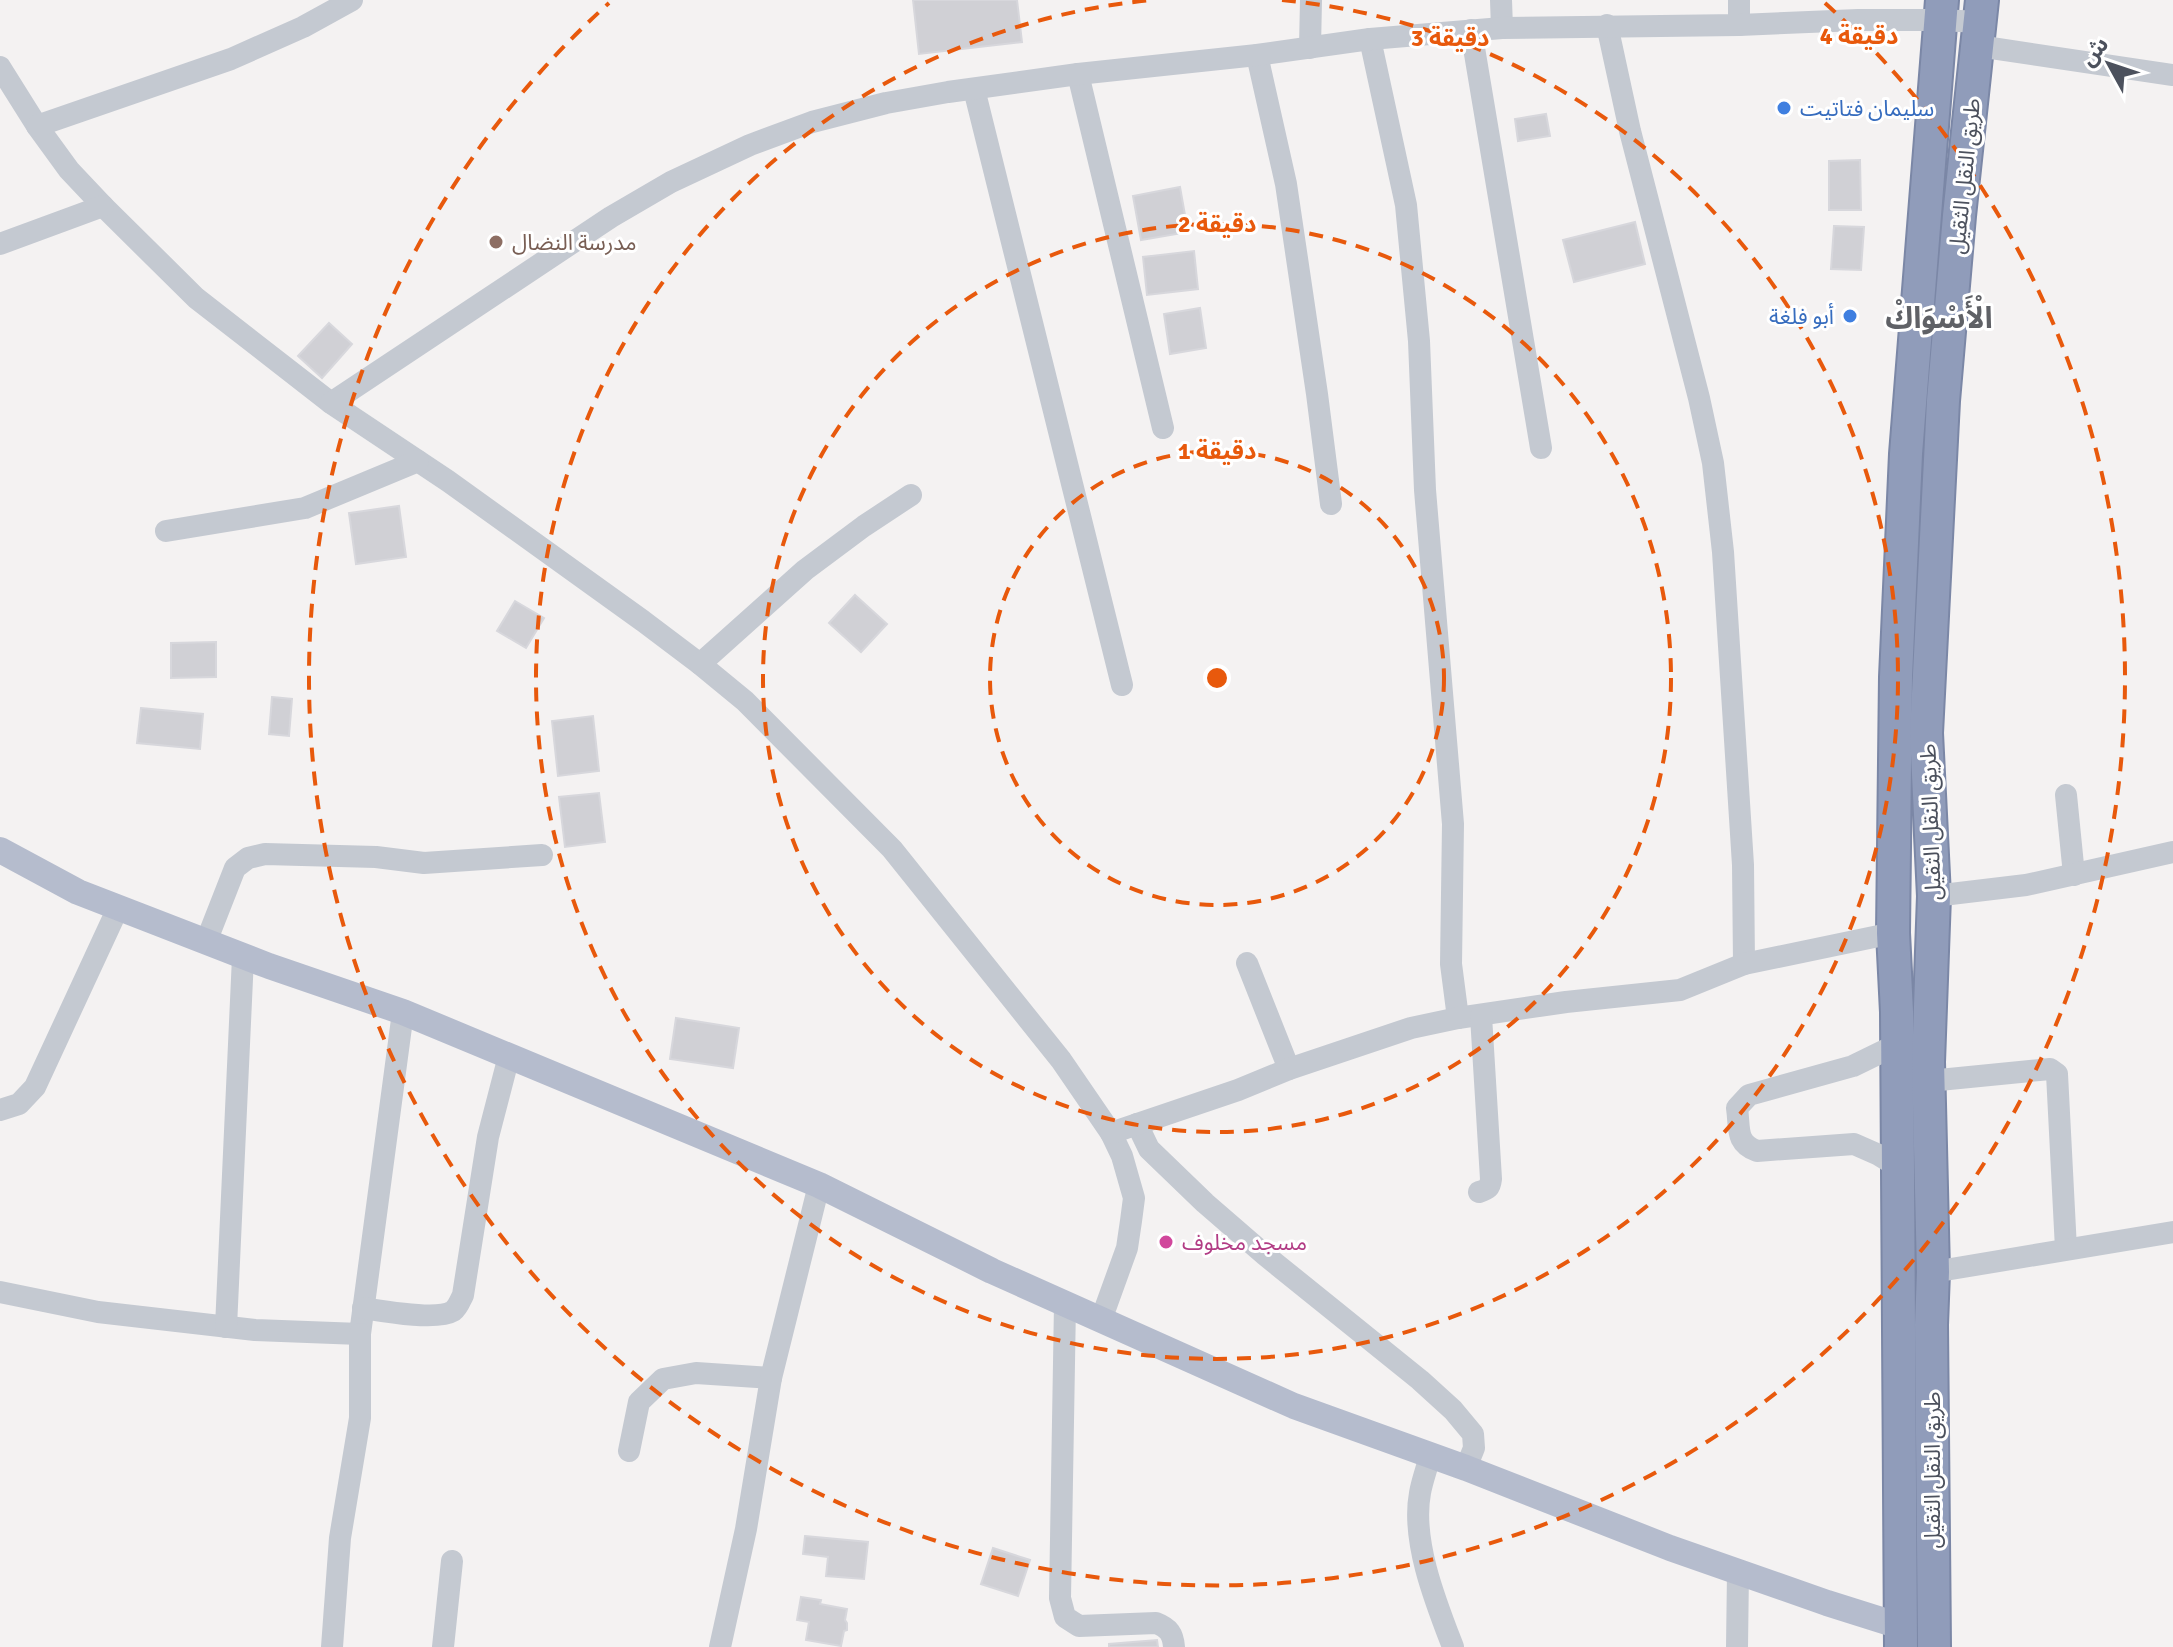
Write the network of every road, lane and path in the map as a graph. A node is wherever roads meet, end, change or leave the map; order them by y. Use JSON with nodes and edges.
{"nodes":[{"id":1,"x":352,"y":0,"type":"edge"},
{"id":2,"x":1311,"y":0,"type":"edge"},
{"id":3,"x":1501,"y":0,"type":"edge"},
{"id":4,"x":1739,"y":0,"type":"edge"},
{"id":5,"x":1940,"y":10,"type":"edge"},
{"id":6,"x":1980,"y":23,"type":"edge"},
{"id":7,"x":1607,"y":25,"type":"junction"},
{"id":8,"x":1739,"y":25,"type":"junction"},
{"id":9,"x":1502,"y":28,"type":"junction"},
{"id":10,"x":1471,"y":30,"type":"junction"},
{"id":11,"x":1370,"y":39,"type":"junction"},
{"id":12,"x":1310,"y":48,"type":"junction"},
{"id":13,"x":1257,"y":55,"type":"junction"},
{"id":14,"x":0,"y":67,"type":"edge"},
{"id":15,"x":1078,"y":74,"type":"junction"},
{"id":16,"x":2173,"y":75,"type":"edge"},
{"id":17,"x":974,"y":89,"type":"junction"},
{"id":18,"x":37,"y":126,"type":"junction"},
{"id":19,"x":103,"y":206,"type":"junction"},
{"id":20,"x":0,"y":244,"type":"edge"},
{"id":21,"x":331,"y":403,"type":"junction"},
{"id":22,"x":1163,"y":428,"type":"dead end"},
{"id":23,"x":1541,"y":448,"type":"dead end"},
{"id":24,"x":418,"y":461,"type":"junction"},
{"id":25,"x":911,"y":495,"type":"dead end"},
{"id":26,"x":1331,"y":504,"type":"dead end"},
{"id":27,"x":166,"y":531,"type":"dead end"},
{"id":28,"x":700,"y":664,"type":"junction"},
{"id":29,"x":1122,"y":685,"type":"dead end"},
{"id":30,"x":2066,"y":795,"type":"dead end"},
{"id":31,"x":0,"y":850,"type":"edge"},
{"id":32,"x":2173,"y":852,"type":"edge"},
{"id":33,"x":542,"y":855,"type":"dead end"},
{"id":34,"x":2074,"y":875,"type":"junction"},
{"id":35,"x":1934,"y":896,"type":"junction"},
{"id":36,"x":118,"y":908,"type":"junction"},
{"id":37,"x":1893,"y":933,"type":"junction"},
{"id":38,"x":206,"y":942,"type":"junction"},
{"id":39,"x":243,"y":957,"type":"junction"},
{"id":40,"x":1247,"y":963,"type":"dead end"},
{"id":41,"x":1744,"y":964,"type":"junction"},
{"id":42,"x":403,"y":1012,"type":"junction"},
{"id":43,"x":1481,"y":1016,"type":"junction"},
{"id":44,"x":1458,"y":1018,"type":"junction"},
{"id":45,"x":1896,"y":1045,"type":"junction"},
{"id":46,"x":509,"y":1056,"type":"junction"},
{"id":47,"x":1289,"y":1069,"type":"junction"},
{"id":48,"x":1929,"y":1081,"type":"junction"},
{"id":49,"x":0,"y":1110,"type":"edge"},
{"id":50,"x":1137,"y":1124,"type":"junction"},
{"id":51,"x":1111,"y":1133,"type":"junction"},
{"id":52,"x":1897,"y":1166,"type":"junction"},
{"id":53,"x":819,"y":1185,"type":"junction"},
{"id":54,"x":1479,"y":1192,"type":"dead end"},
{"id":55,"x":2173,"y":1232,"type":"edge"},
{"id":56,"x":2066,"y":1249,"type":"junction"},
{"id":57,"x":1933,"y":1272,"type":"junction"},
{"id":58,"x":0,"y":1292,"type":"edge"},
{"id":59,"x":1065,"y":1304,"type":"junction"},
{"id":60,"x":363,"y":1308,"type":"junction"},
{"id":61,"x":1101,"y":1320,"type":"junction"},
{"id":62,"x":226,"y":1327,"type":"junction"},
{"id":63,"x":360,"y":1334,"type":"junction"},
{"id":64,"x":771,"y":1378,"type":"junction"},
{"id":65,"x":629,"y":1451,"type":"dead end"},
{"id":66,"x":1430,"y":1456,"type":"junction"},
{"id":67,"x":1466,"y":1468,"type":"junction"},
{"id":68,"x":452,"y":1561,"type":"dead end"},
{"id":69,"x":1738,"y":1572,"type":"junction"},
{"id":70,"x":1901,"y":1637,"type":"edge"},
{"id":71,"x":1941,"y":1644,"type":"edge"},
{"id":72,"x":332,"y":1647,"type":"edge"},
{"id":73,"x":443,"y":1647,"type":"edge"},
{"id":74,"x":720,"y":1647,"type":"edge"},
{"id":75,"x":1174,"y":1647,"type":"edge"},
{"id":76,"x":1453,"y":1647,"type":"edge"},
{"id":77,"x":1737,"y":1647,"type":"edge"}],
"edges":[{"from":1,"to":18,"type":"street"},
{"from":2,"to":12,"type":"street"},
{"from":3,"to":9,"type":"street"},
{"from":4,"to":8,"type":"street"},
{"from":5,"to":6,"type":"street"},
{"from":5,"to":8,"type":"street"},
{"from":5,"to":37,"type":"highway","name":"طريق النقل الثقيل"},
{"from":6,"to":16,"type":"street"},
{"from":6,"to":35,"type":"highway","name":"طريق النقل الثقيل"},
{"from":7,"to":8,"type":"street"},
{"from":7,"to":9,"type":"street"},
{"from":7,"to":41,"type":"street"},
{"from":9,"to":10,"type":"street"},
{"from":10,"to":11,"type":"street"},
{"from":10,"to":23,"type":"street"},
{"from":11,"to":12,"type":"street"},
{"from":11,"to":44,"type":"street"},
{"from":12,"to":13,"type":"street"},
{"from":13,"to":15,"type":"street"},
{"from":13,"to":26,"type":"street"},
{"from":14,"to":18,"type":"street"},
{"from":15,"to":17,"type":"street"},
{"from":15,"to":22,"type":"street"},
{"from":17,"to":21,"type":"street"},
{"from":17,"to":29,"type":"street"},
{"from":18,"to":19,"type":"street"},
{"from":19,"to":20,"type":"street"},
{"from":19,"to":21,"type":"street"},
{"from":21,"to":24,"type":"street"},
{"from":24,"to":27,"type":"street"},
{"from":24,"to":28,"type":"street"},
{"from":25,"to":28,"type":"street"},
{"from":28,"to":51,"type":"street"},
{"from":30,"to":34,"type":"street"},
{"from":31,"to":36,"type":"main road"},
{"from":32,"to":34,"type":"street"},
{"from":33,"to":38,"type":"street"},
{"from":34,"to":35,"type":"street"},
{"from":35,"to":48,"type":"highway","name":"طريق النقل الثقيل"},
{"from":36,"to":38,"type":"main road"},
{"from":36,"to":49,"type":"street"},
{"from":37,"to":41,"type":"street"},
{"from":37,"to":45,"type":"highway","name":"طريق النقل الثقيل"},
{"from":38,"to":39,"type":"main road"},
{"from":39,"to":42,"type":"main road"},
{"from":39,"to":62,"type":"street"},
{"from":40,"to":47,"type":"street"},
{"from":41,"to":43,"type":"street"},
{"from":42,"to":46,"type":"main road"},
{"from":42,"to":60,"type":"street"},
{"from":43,"to":44,"type":"street"},
{"from":43,"to":54,"type":"street"},
{"from":44,"to":47,"type":"street"},
{"from":45,"to":52,"type":"highway","name":"طريق النقل الثقيل"},
{"from":45,"to":52,"type":"street"},
{"from":46,"to":53,"type":"main road"},
{"from":46,"to":60,"type":"street"},
{"from":47,"to":50,"type":"street"},
{"from":48,"to":56,"type":"street"},
{"from":48,"to":57,"type":"highway","name":"طريق النقل الثقيل"},
{"from":50,"to":51,"type":"street"},
{"from":50,"to":67,"type":"street"},
{"from":51,"to":61,"type":"street"},
{"from":52,"to":70,"type":"highway","name":"طريق النقل الثقيل"},
{"from":53,"to":59,"type":"main road"},
{"from":53,"to":64,"type":"street"},
{"from":55,"to":56,"type":"street"},
{"from":56,"to":57,"type":"street"},
{"from":57,"to":71,"type":"highway","name":"طريق النقل الثقيل"},
{"from":58,"to":62,"type":"street"},
{"from":59,"to":61,"type":"main road"},
{"from":59,"to":75,"type":"street"},
{"from":60,"to":63,"type":"street"},
{"from":61,"to":66,"type":"main road"},
{"from":62,"to":63,"type":"street"},
{"from":63,"to":72,"type":"street"},
{"from":64,"to":65,"type":"street"},
{"from":64,"to":74,"type":"street"},
{"from":66,"to":67,"type":"main road"},
{"from":66,"to":76,"type":"street"},
{"from":67,"to":69,"type":"main road"},
{"from":68,"to":73,"type":"street"},
{"from":69,"to":70,"type":"main road"},
{"from":69,"to":77,"type":"street"}]}
